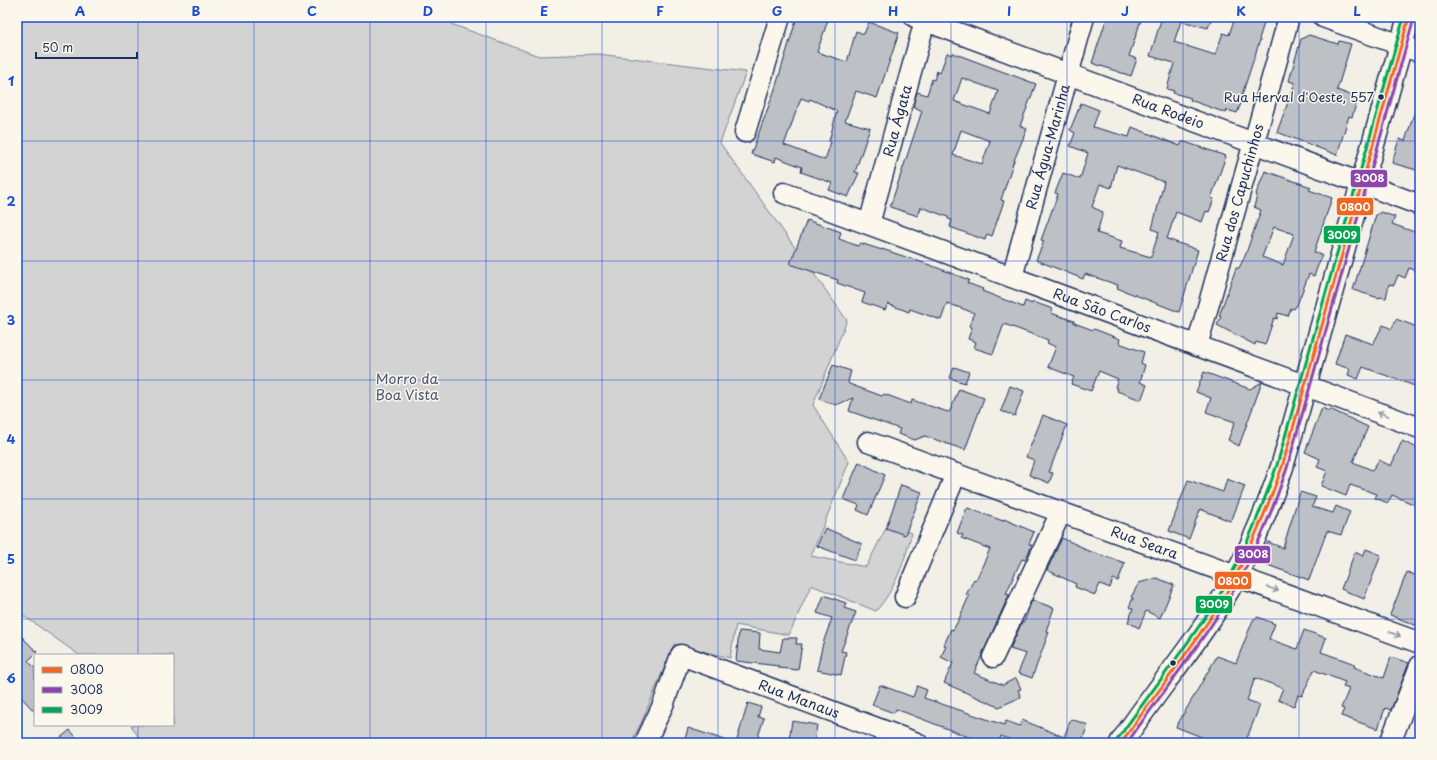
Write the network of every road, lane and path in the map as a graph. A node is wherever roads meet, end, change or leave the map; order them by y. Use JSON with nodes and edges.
{"nodes":[{"id":1,"x":780,"y":17,"type":"edge"},
{"id":2,"x":1084,"y":17,"type":"edge"},
{"id":3,"x":1289,"y":17,"type":"edge"},
{"id":4,"x":1323,"y":17,"type":"edge"},
{"id":5,"x":1410,"y":17,"type":"edge"},
{"id":6,"x":922,"y":18,"type":"edge"},
{"id":7,"x":1411,"y":48,"type":"edge"},
{"id":8,"x":1068,"y":74,"type":"junction"},
{"id":9,"x":745,"y":132,"type":"dead end"},
{"id":10,"x":1254,"y":143,"type":"junction"},
{"id":11,"x":1362,"y":183,"type":"junction"},
{"id":12,"x":784,"y":193,"type":"dead end"},
{"id":13,"x":1420,"y":205,"type":"edge"},
{"id":14,"x":869,"y":224,"type":"junction"},
{"id":15,"x":1012,"y":277,"type":"junction"},
{"id":16,"x":1197,"y":346,"type":"junction"},
{"id":17,"x":1305,"y":385,"type":"junction"},
{"id":18,"x":1420,"y":428,"type":"edge"},
{"id":19,"x":868,"y":442,"type":"dead end"},
{"id":20,"x":956,"y":474,"type":"junction"},
{"id":21,"x":1061,"y":512,"type":"junction"},
{"id":22,"x":1236,"y":576,"type":"junction"},
{"id":23,"x":905,"y":597,"type":"dead end"},
{"id":24,"x":1420,"y":643,"type":"edge"},
{"id":25,"x":993,"y":657,"type":"dead end"},
{"id":26,"x":1420,"y":666,"type":"edge"},
{"id":27,"x":645,"y":743,"type":"edge"},
{"id":28,"x":917,"y":743,"type":"edge"},
{"id":29,"x":1121,"y":743,"type":"edge"},
{"id":30,"x":1390,"y":743,"type":"edge"}],
"edges":[{"from":1,"to":9,"type":"street"},
{"from":2,"to":8,"type":"street","name":"Rua Água-Marinha"},
{"from":3,"to":10,"type":"street","name":"Rua dos Capuchinhos"},
{"from":4,"to":7,"type":"street"},
{"from":5,"to":7,"type":"main road"},
{"from":6,"to":8,"type":"street","name":"Rua Rodeio"},
{"from":6,"to":14,"type":"street","name":"Rua Ágata"},
{"from":7,"to":11,"type":"main road"},
{"from":8,"to":10,"type":"street","name":"Rua Rodeio"},
{"from":8,"to":15,"type":"street","name":"Rua Água-Marinha"},
{"from":10,"to":11,"type":"street","name":"Rua Rodeio"},
{"from":10,"to":16,"type":"street","name":"Rua dos Capuchinhos"},
{"from":11,"to":13,"type":"street","name":"Rua Rodeio"},
{"from":11,"to":17,"type":"main road"},
{"from":12,"to":14,"type":"street","name":"Rua São Carlos"},
{"from":14,"to":15,"type":"street","name":"Rua São Carlos"},
{"from":15,"to":16,"type":"street","name":"Rua São Carlos"},
{"from":16,"to":17,"type":"street","name":"Rua São Carlos"},
{"from":18,"to":17,"type":"street","name":"Rua São Carlos","one_way":true},
{"from":17,"to":22,"type":"main road"},
{"from":19,"to":20,"type":"street","name":"Rua Seara"},
{"from":20,"to":21,"type":"street","name":"Rua Seara"},
{"from":20,"to":23,"type":"street"},
{"from":21,"to":22,"type":"street","name":"Rua Seara"},
{"from":21,"to":25,"type":"street"},
{"from":22,"to":24,"type":"street","name":"Rua Seara","one_way":true},
{"from":22,"to":29,"type":"main road"},
{"from":26,"to":30,"type":"street"},
{"from":27,"to":28,"type":"street","name":"Rua Manaus"}]}
